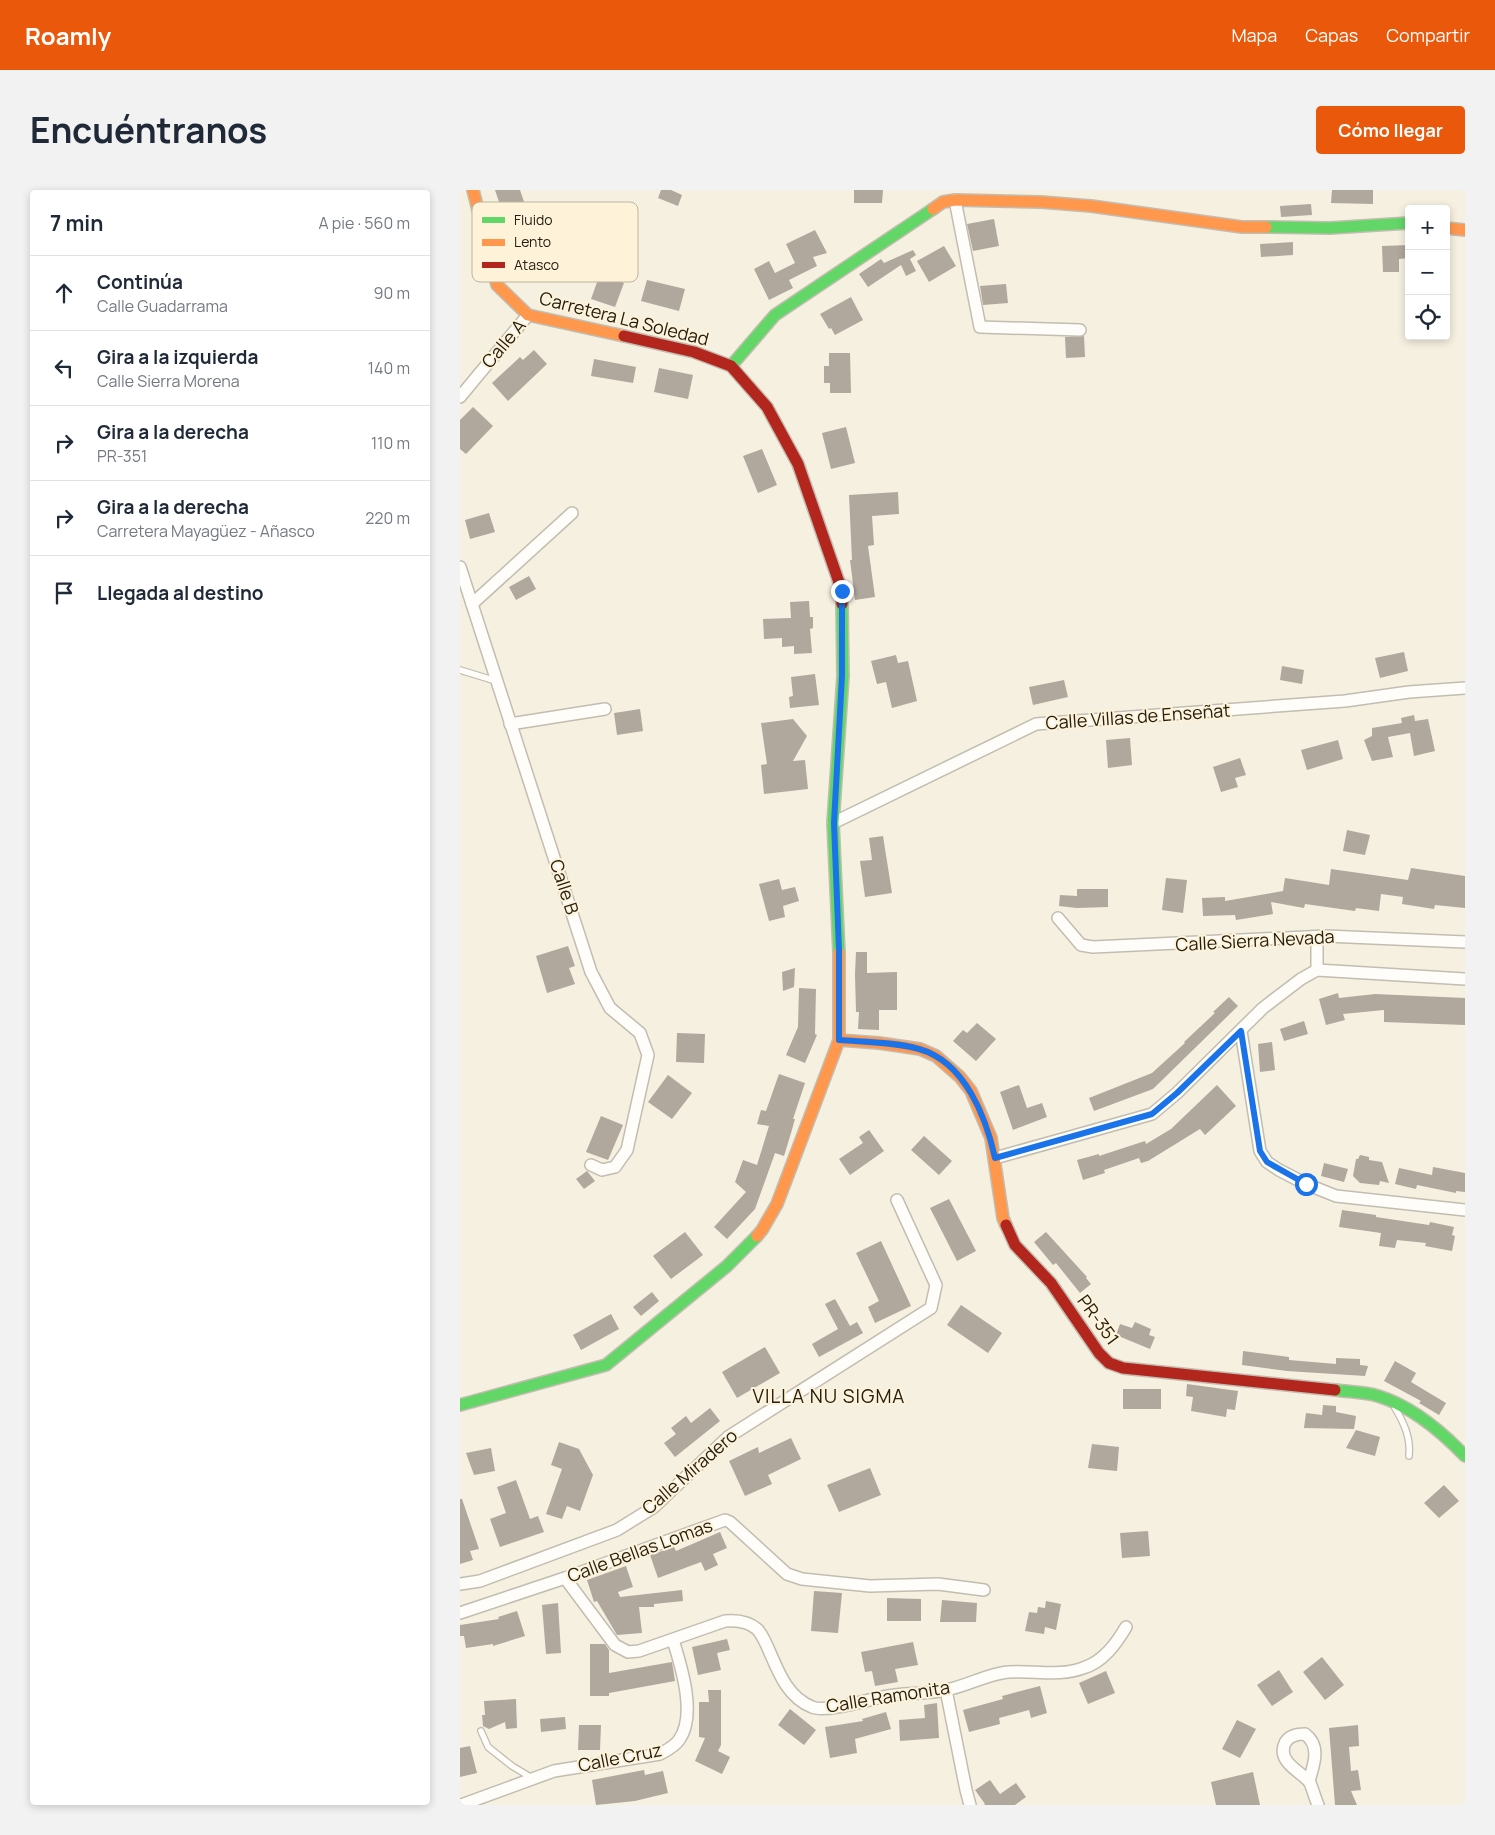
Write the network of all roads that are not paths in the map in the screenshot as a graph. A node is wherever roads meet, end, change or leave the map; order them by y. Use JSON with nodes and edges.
{"nodes":[{"id":1,"x":943,"y":196,"type":"edge"},
{"id":2,"x":955,"y":200,"type":"junction"},
{"id":3,"x":1405,"y":223,"type":"edge"},
{"id":4,"x":1450,"y":228,"type":"edge"},
{"id":5,"x":1465,"y":230,"type":"edge"},
{"id":6,"x":496,"y":282,"type":"edge"},
{"id":7,"x":528,"y":314,"type":"junction"},
{"id":8,"x":1080,"y":330,"type":"dead end"},
{"id":9,"x":731,"y":366,"type":"junction"},
{"id":10,"x":460,"y":397,"type":"edge"},
{"id":11,"x":572,"y":513,"type":"dead end"},
{"id":12,"x":460,"y":567,"type":"edge"},
{"id":13,"x":472,"y":604,"type":"junction"},
{"id":14,"x":460,"y":670,"type":"edge"},
{"id":15,"x":496,"y":681,"type":"junction"},
{"id":16,"x":1465,"y":688,"type":"edge"},
{"id":17,"x":605,"y":709,"type":"dead end"},
{"id":18,"x":510,"y":724,"type":"junction"},
{"id":19,"x":834,"y":823,"type":"junction"},
{"id":20,"x":1058,"y":918,"type":"dead end"},
{"id":21,"x":1317,"y":937,"type":"junction"},
{"id":22,"x":1465,"y":942,"type":"edge"},
{"id":23,"x":1317,"y":970,"type":"junction"},
{"id":24,"x":1465,"y":979,"type":"edge"},
{"id":25,"x":1241,"y":1031,"type":"junction"},
{"id":26,"x":839,"y":1040,"type":"junction"},
{"id":27,"x":995,"y":1158,"type":"junction"},
{"id":28,"x":591,"y":1165,"type":"dead end"},
{"id":29,"x":897,"y":1200,"type":"dead end"},
{"id":30,"x":1465,"y":1210,"type":"edge"},
{"id":31,"x":1391,"y":1401,"type":"junction"},
{"id":32,"x":460,"y":1405,"type":"edge"},
{"id":33,"x":1409,"y":1456,"type":"dead end"},
{"id":34,"x":1465,"y":1456,"type":"edge"},
{"id":35,"x":565,"y":1578,"type":"junction"},
{"id":36,"x":460,"y":1584,"type":"edge"},
{"id":37,"x":984,"y":1590,"type":"dead end"},
{"id":38,"x":460,"y":1612,"type":"edge"},
{"id":39,"x":1126,"y":1627,"type":"dead end"},
{"id":40,"x":673,"y":1640,"type":"junction"},
{"id":41,"x":946,"y":1690,"type":"junction"},
{"id":42,"x":481,"y":1731,"type":"dead end"},
{"id":43,"x":532,"y":1778,"type":"junction"},
{"id":44,"x":1309,"y":1781,"type":"dead end"},
{"id":45,"x":460,"y":1805,"type":"edge"},
{"id":46,"x":970,"y":1805,"type":"edge"},
{"id":47,"x":1318,"y":1805,"type":"edge"}],
"edges":[{"from":1,"to":2,"type":"main road"},
{"from":1,"to":9,"type":"main road"},
{"from":2,"to":3,"type":"main road"},
{"from":2,"to":8,"type":"street"},
{"from":4,"to":5,"type":"main road"},
{"from":6,"to":7,"type":"main road","name":"Carretera La Soledad"},
{"from":7,"to":9,"type":"main road","name":"Carretera La Soledad"},
{"from":7,"to":10,"type":"street","name":"Calle A"},
{"from":9,"to":19,"type":"main road"},
{"from":11,"to":13,"type":"street"},
{"from":12,"to":13,"type":"street","name":"Calle B"},
{"from":13,"to":15,"type":"street","name":"Calle B"},
{"from":14,"to":15,"type":"lane"},
{"from":15,"to":18,"type":"street","name":"Calle B"},
{"from":16,"to":19,"type":"street","name":"Calle Villas de Enseñat"},
{"from":17,"to":18,"type":"street"},
{"from":18,"to":28,"type":"street","name":"Calle B"},
{"from":19,"to":26,"type":"main road"},
{"from":20,"to":21,"type":"street","name":"Calle Sierra Nevada"},
{"from":21,"to":22,"type":"street","name":"Calle Sierra Nevada"},
{"from":21,"to":23,"type":"street"},
{"from":23,"to":24,"type":"street"},
{"from":23,"to":25,"type":"street"},
{"from":25,"to":27,"type":"street"},
{"from":25,"to":30,"type":"street"},
{"from":26,"to":27,"type":"main road","name":"PR-351","number":"PR-351"},
{"from":26,"to":32,"type":"main road"},
{"from":27,"to":31,"type":"main road","name":"PR-351","number":"PR-351"},
{"from":29,"to":36,"type":"street","name":"Calle Miradero"},
{"from":31,"to":33,"type":"lane"},
{"from":31,"to":34,"type":"main road","name":"PR-351","number":"PR-351"},
{"from":35,"to":37,"type":"street","name":"Calle Bellas Lomas"},
{"from":35,"to":38,"type":"street","name":"Calle Bellas Lomas"},
{"from":35,"to":40,"type":"street","name":"Calle Ramonita"},
{"from":39,"to":41,"type":"street","name":"Calle Ramonita"},
{"from":40,"to":41,"type":"street","name":"Calle Ramonita"},
{"from":40,"to":43,"type":"street","name":"Calle Cruz"},
{"from":41,"to":46,"type":"street"},
{"from":42,"to":43,"type":"lane"},
{"from":43,"to":45,"type":"street","name":"Calle Cruz"},
{"from":44,"to":47,"type":"street"}]}
